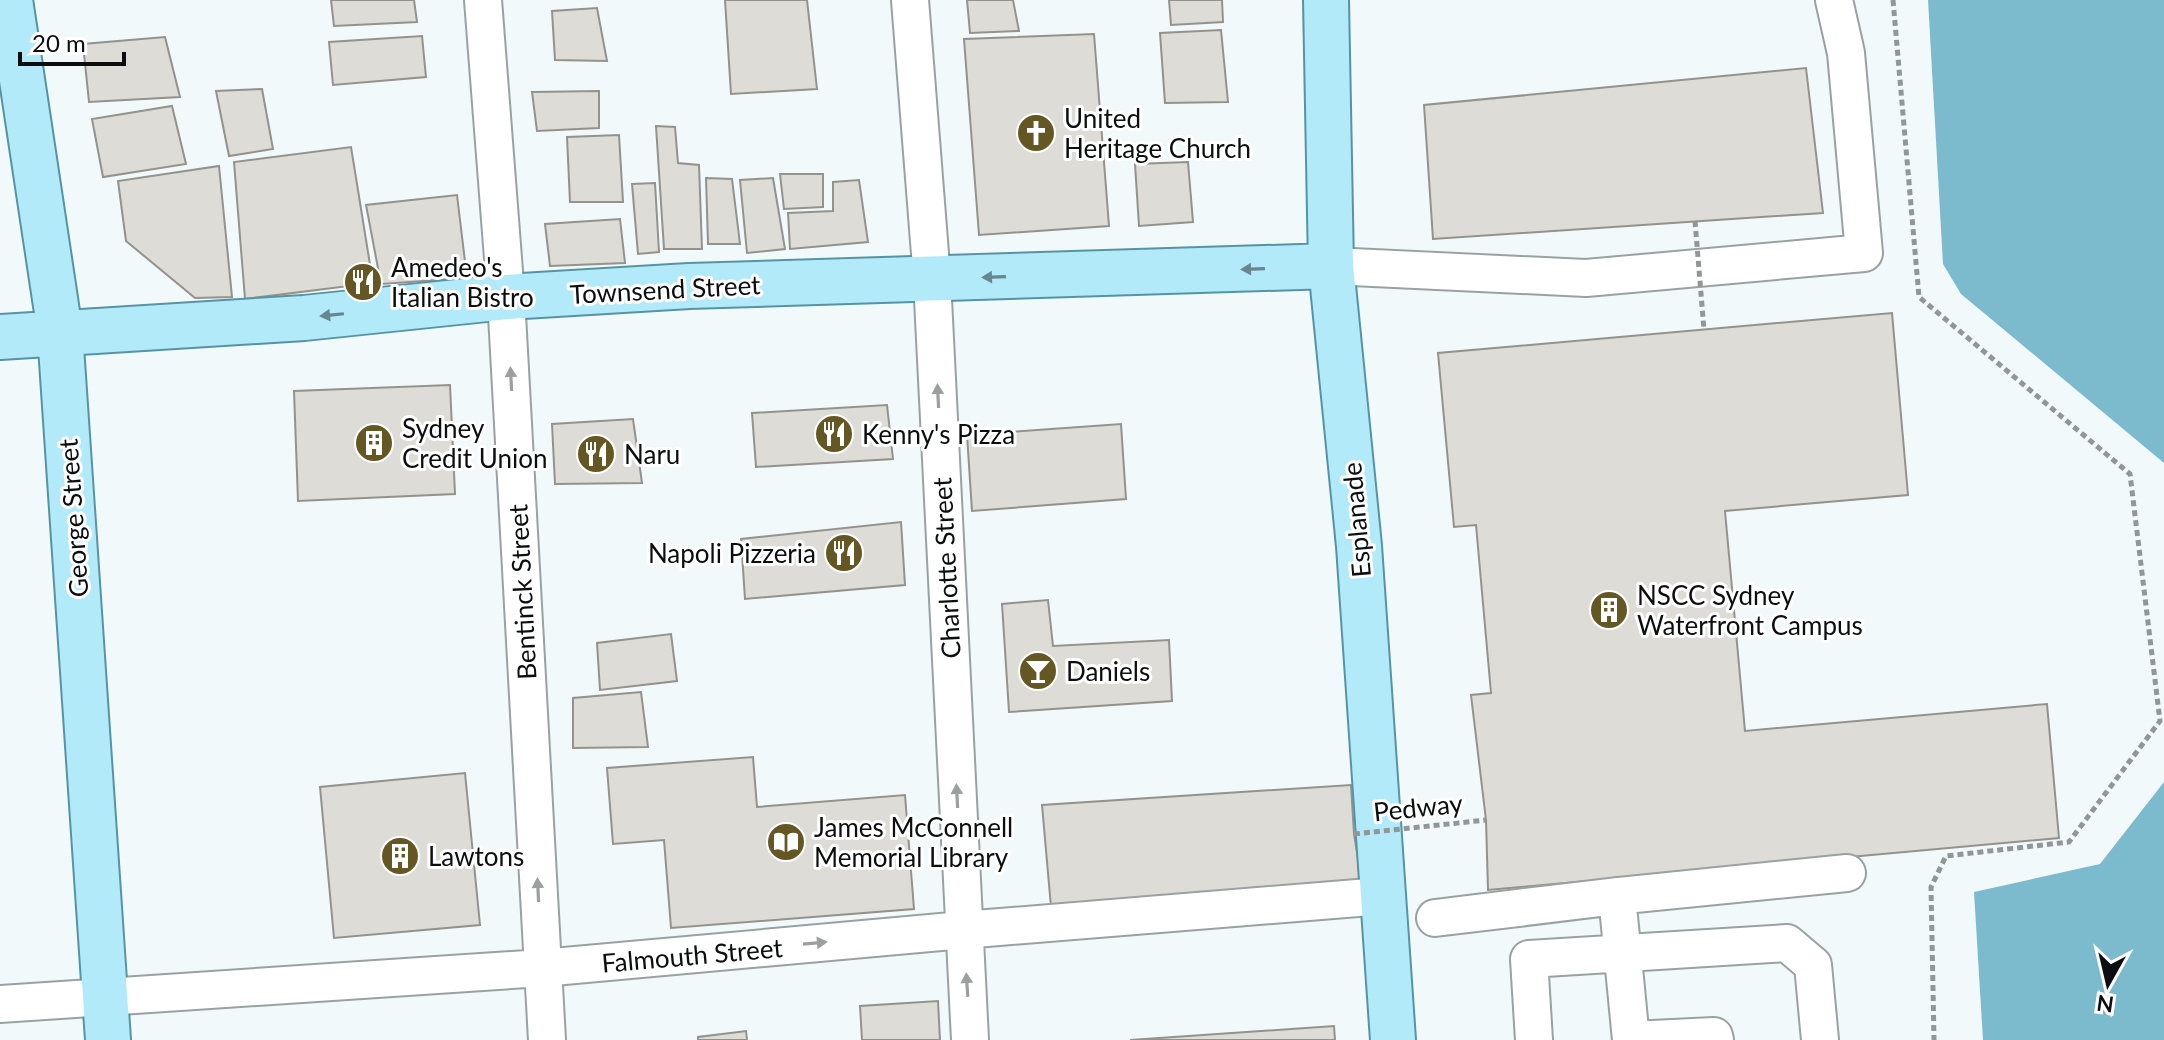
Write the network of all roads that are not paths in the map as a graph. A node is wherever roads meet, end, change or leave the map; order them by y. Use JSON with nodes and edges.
{"nodes":[{"id":1,"x":10,"y":0,"type":"edge"},
{"id":2,"x":483,"y":0,"type":"edge"},
{"id":3,"x":910,"y":0,"type":"edge"},
{"id":4,"x":1326,"y":0,"type":"edge"},
{"id":5,"x":1834,"y":0,"type":"edge"},
{"id":6,"x":1331,"y":266,"type":"junction"},
{"id":7,"x":932,"y":279,"type":"junction"},
{"id":8,"x":506,"y":297,"type":"junction"},
{"id":9,"x":60,"y":332,"type":"junction"},
{"id":10,"x":0,"y":337,"type":"edge"},
{"id":11,"x":1847,"y":873,"type":"dead end"},
{"id":12,"x":1382,"y":896,"type":"junction"},
{"id":13,"x":1617,"y":896,"type":"junction"},
{"id":14,"x":1435,"y":918,"type":"dead end"},
{"id":15,"x":963,"y":930,"type":"junction"},
{"id":16,"x":1623,"y":953,"type":"junction"},
{"id":17,"x":542,"y":968,"type":"junction"},
{"id":18,"x":105,"y":996,"type":"junction"},
{"id":19,"x":0,"y":1004,"type":"edge"},
{"id":20,"x":108,"y":1040,"type":"edge"},
{"id":21,"x":547,"y":1040,"type":"edge"},
{"id":22,"x":970,"y":1040,"type":"edge"},
{"id":23,"x":1393,"y":1040,"type":"edge"},
{"id":24,"x":1534,"y":1040,"type":"edge"},
{"id":25,"x":1715,"y":1040,"type":"edge"},
{"id":26,"x":1820,"y":1040,"type":"edge"}],
"edges":[{"from":1,"to":9,"type":"main road","name":"George Street"},
{"from":2,"to":8,"type":"street","name":"Bentinck Street"},
{"from":3,"to":7,"type":"street","name":"Charlotte Street"},
{"from":4,"to":6,"type":"main road","name":"Esplanade"},
{"from":5,"to":6,"type":"street"},
{"from":6,"to":7,"type":"main road","name":"Townsend Street","one_way":true},
{"from":6,"to":12,"type":"main road","name":"Esplanade"},
{"from":7,"to":8,"type":"main road","name":"Townsend Street"},
{"from":15,"to":7,"type":"street","name":"Charlotte Street","one_way":true},
{"from":8,"to":9,"type":"main road","name":"Townsend Street","one_way":true},
{"from":17,"to":8,"type":"street","name":"Bentinck Street","one_way":true},
{"from":9,"to":10,"type":"main road","name":"Townsend Street"},
{"from":9,"to":18,"type":"main road","name":"George Street"},
{"from":11,"to":13,"type":"street"},
{"from":12,"to":15,"type":"street","name":"Falmouth Street"},
{"from":12,"to":23,"type":"main road","name":"Esplanade"},
{"from":13,"to":14,"type":"street"},
{"from":13,"to":16,"type":"street"},
{"from":17,"to":15,"type":"street","name":"Falmouth Street","one_way":true},
{"from":22,"to":15,"type":"street","name":"Charlotte Street","one_way":true},
{"from":16,"to":24,"type":"street"},
{"from":16,"to":25,"type":"street"},
{"from":16,"to":26,"type":"street"},
{"from":17,"to":18,"type":"street","name":"Falmouth Street"},
{"from":17,"to":21,"type":"street","name":"Bentinck Street"},
{"from":18,"to":19,"type":"street","name":"Falmouth Street"},
{"from":18,"to":20,"type":"main road","name":"George Street"}]}
